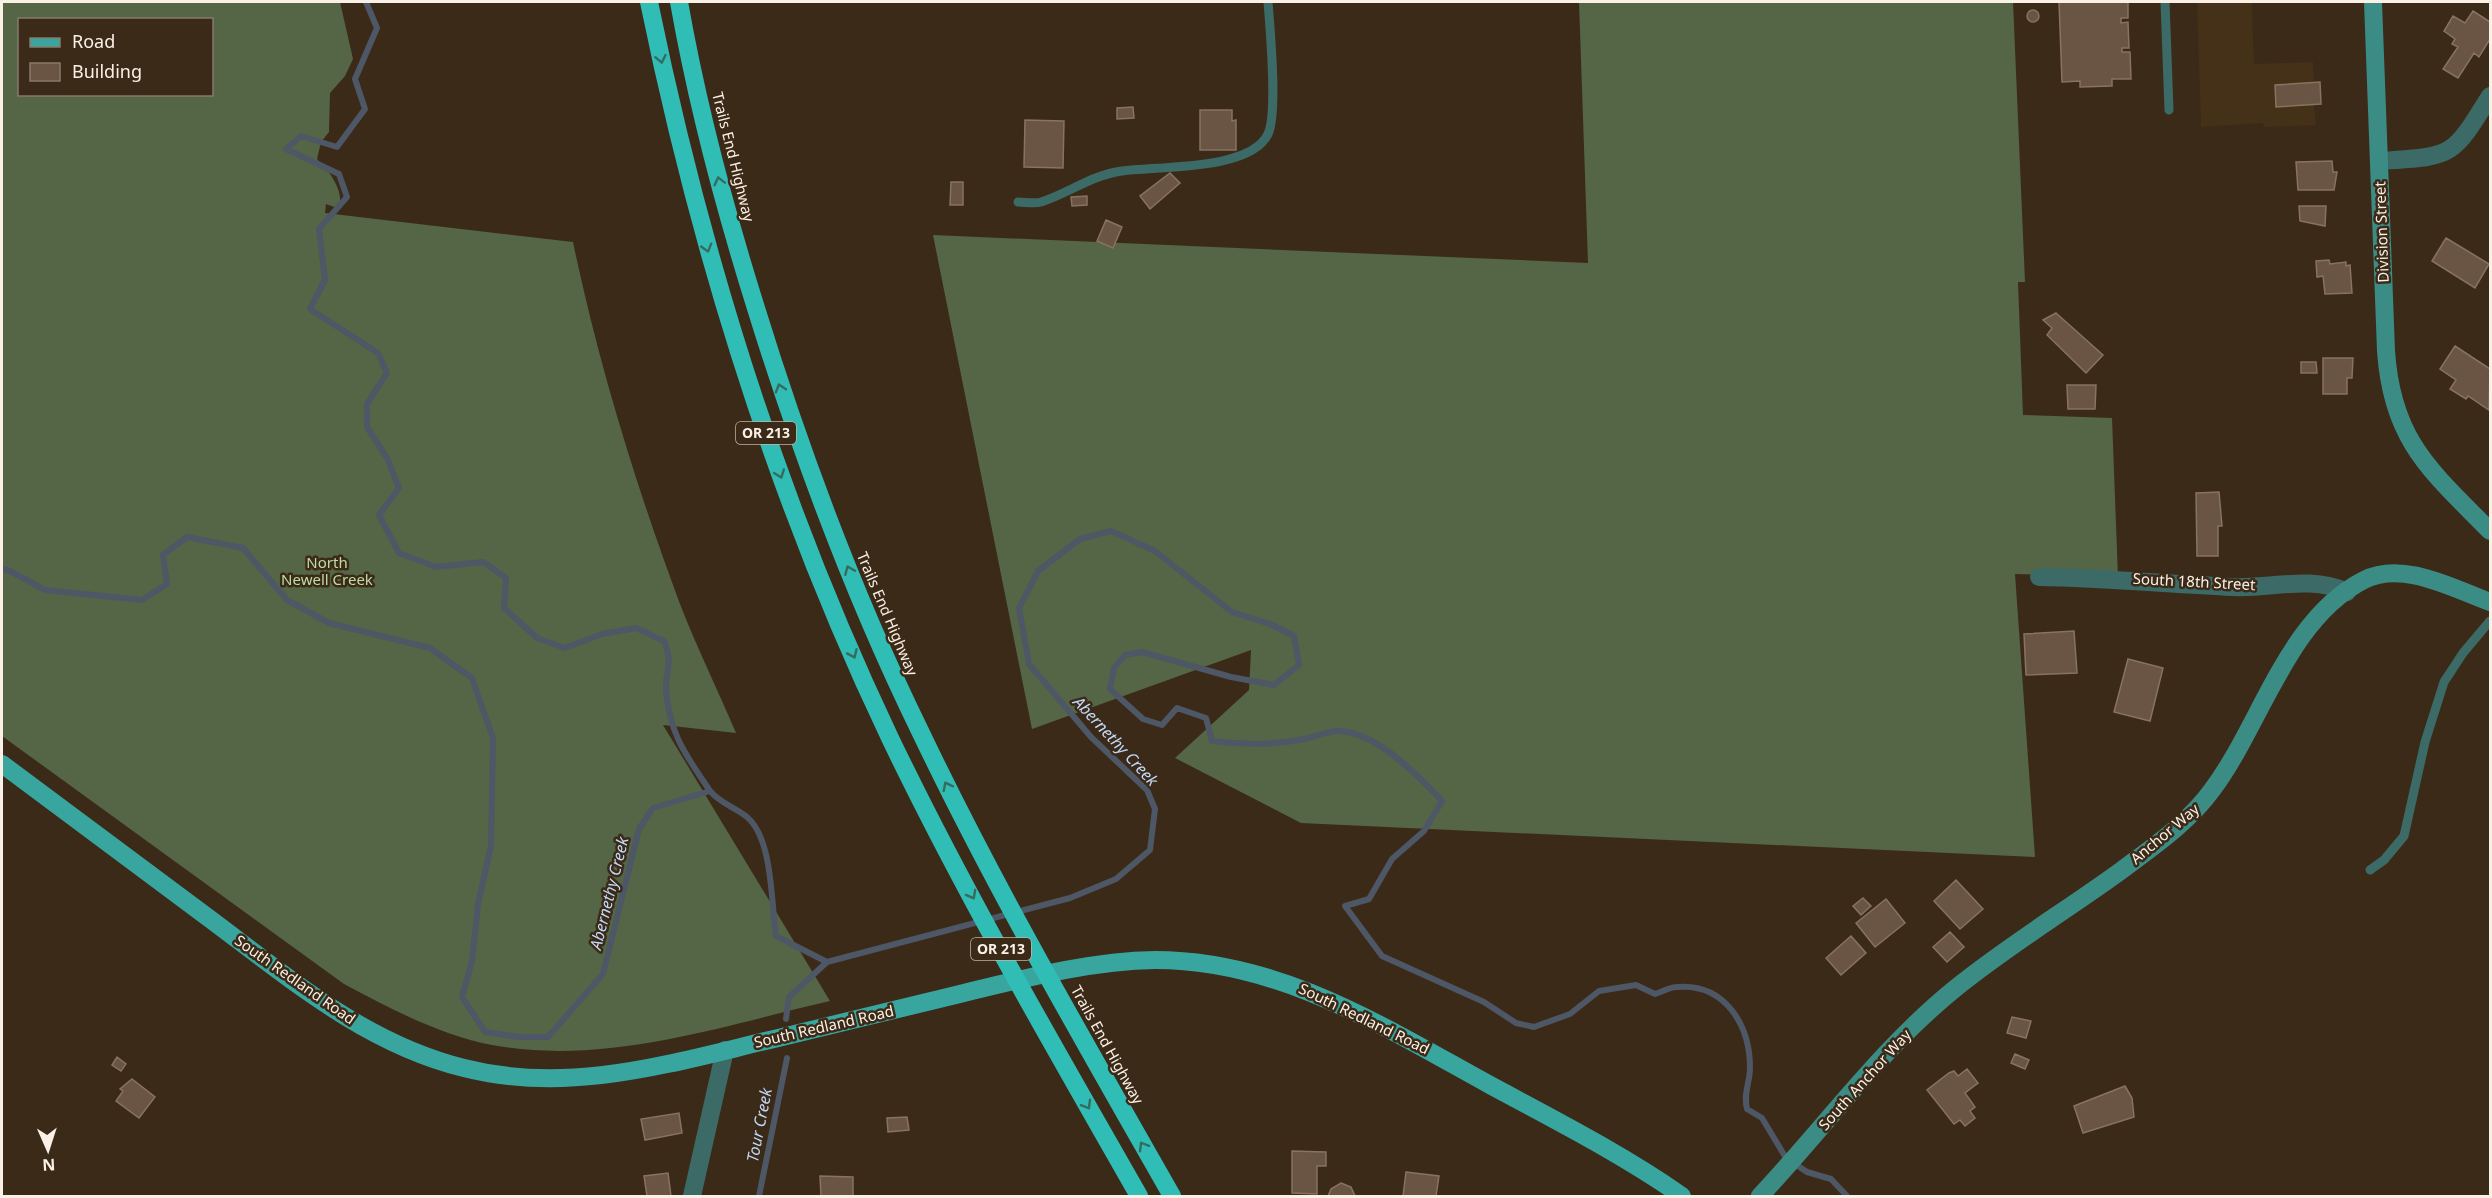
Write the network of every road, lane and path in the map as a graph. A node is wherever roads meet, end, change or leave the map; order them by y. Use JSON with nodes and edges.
{"nodes":[{"id":1,"x":650,"y":2,"type":"edge"},
{"id":2,"x":679,"y":2,"type":"edge"},
{"id":3,"x":1268,"y":2,"type":"edge"},
{"id":4,"x":2165,"y":2,"type":"edge"},
{"id":5,"x":2373,"y":2,"type":"edge"},
{"id":6,"x":2490,"y":96,"type":"edge"},
{"id":7,"x":2169,"y":110,"type":"dead end"},
{"id":8,"x":2380,"y":161,"type":"junction"},
{"id":9,"x":1018,"y":202,"type":"dead end"},
{"id":10,"x":2490,"y":531,"type":"edge"},
{"id":11,"x":2039,"y":577,"type":"dead end"},
{"id":12,"x":2346,"y":592,"type":"junction"},
{"id":13,"x":2490,"y":602,"type":"edge"},
{"id":14,"x":2490,"y":621,"type":"edge"},
{"id":15,"x":2,"y":764,"type":"edge"},
{"id":16,"x":2370,"y":870,"type":"dead end"},
{"id":17,"x":1977,"y":971,"type":"joint"},
{"id":18,"x":725,"y":1050,"type":"junction"},
{"id":19,"x":692,"y":1197,"type":"edge"},
{"id":20,"x":1139,"y":1197,"type":"edge"},
{"id":21,"x":1172,"y":1197,"type":"edge"},
{"id":22,"x":1682,"y":1197,"type":"edge"},
{"id":23,"x":1760,"y":1197,"type":"edge"}],
"edges":[{"from":1,"to":20,"type":"highway","number":"OR 213","one_way":true},
{"from":21,"to":2,"type":"highway","name":"Trails End Highway","number":"OR 213","one_way":true},
{"from":3,"to":9,"type":"lane"},
{"from":4,"to":7,"type":"lane"},
{"from":5,"to":8,"type":"street","name":"Division Street"},
{"from":6,"to":8,"type":"street"},
{"from":8,"to":10,"type":"street","name":"Division Street"},
{"from":11,"to":12,"type":"street","name":"South 18th Street"},
{"from":12,"to":13,"type":"street","name":"Anchor Way"},
{"from":12,"to":17,"type":"street","name":"Anchor Way"},
{"from":14,"to":16,"type":"lane"},
{"from":15,"to":18,"type":"main road","name":"South Redland Road"},
{"from":17,"to":23,"type":"street","name":"South Anchor Way"},
{"from":18,"to":19,"type":"street"},
{"from":18,"to":22,"type":"main road","name":"South Redland Road"}]}
